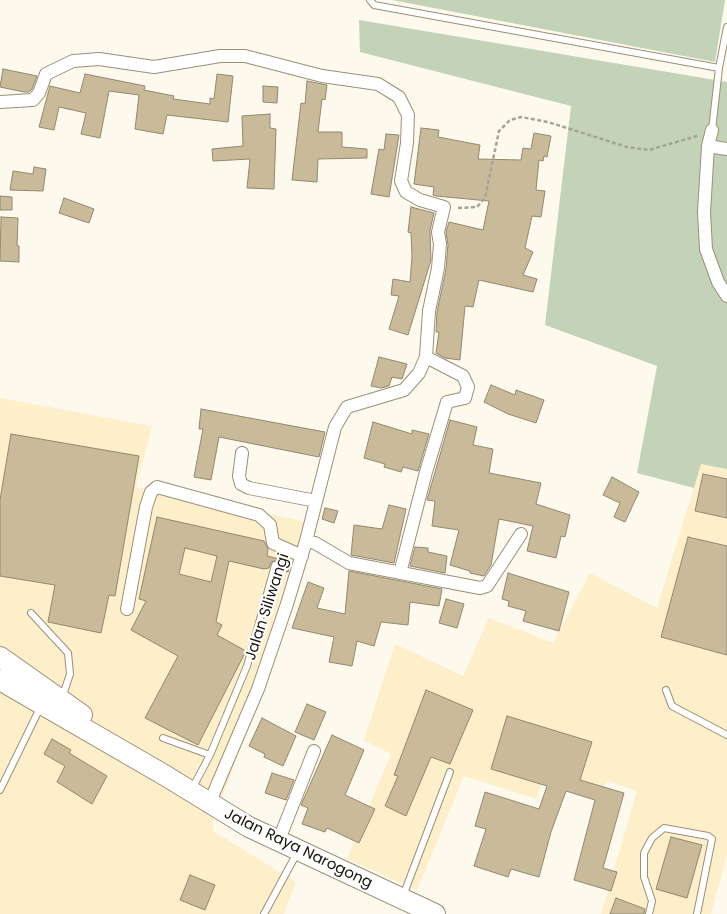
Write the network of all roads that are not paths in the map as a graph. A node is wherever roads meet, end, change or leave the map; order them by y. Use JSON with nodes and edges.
{"nodes":[{"id":1,"x":370,"y":0,"type":"edge"},
{"id":2,"x":727,"y":27,"type":"edge"},
{"id":3,"x":719,"y":68,"type":"junction"},
{"id":4,"x":0,"y":102,"type":"edge"},
{"id":5,"x":712,"y":130,"type":"joint"},
{"id":6,"x":708,"y":146,"type":"junction"},
{"id":7,"x":727,"y":149,"type":"edge"},
{"id":8,"x":727,"y":296,"type":"edge"},
{"id":9,"x":426,"y":357,"type":"junction"},
{"id":10,"x":242,"y":453,"type":"dead end"},
{"id":11,"x":316,"y":501,"type":"junction"},
{"id":12,"x":521,"y":534,"type":"dead end"},
{"id":13,"x":306,"y":541,"type":"junction"},
{"id":14,"x":302,"y":556,"type":"junction"},
{"id":15,"x":275,"y":565,"type":"dead end"},
{"id":16,"x":400,"y":573,"type":"junction"},
{"id":17,"x":127,"y":609,"type":"dead end"},
{"id":18,"x":31,"y":613,"type":"dead end"},
{"id":19,"x":0,"y":657,"type":"edge"},
{"id":20,"x":0,"y":680,"type":"edge"},
{"id":21,"x":666,"y":690,"type":"dead end"},
{"id":22,"x":62,"y":700,"type":"junction"},
{"id":23,"x":42,"y":704,"type":"junction"},
{"id":24,"x":727,"y":735,"type":"edge"},
{"id":25,"x":163,"y":738,"type":"dead end"},
{"id":26,"x":314,"y":751,"type":"dead end"},
{"id":27,"x":210,"y":755,"type":"junction"},
{"id":28,"x":450,"y":772,"type":"dead end"},
{"id":29,"x":166,"y":776,"type":"junction"},
{"id":30,"x":0,"y":790,"type":"edge"},
{"id":31,"x":191,"y":792,"type":"junction"},
{"id":32,"x":209,"y":804,"type":"junction"},
{"id":33,"x":278,"y":842,"type":"junction"},
{"id":34,"x":298,"y":852,"type":"junction"},
{"id":35,"x":402,"y":899,"type":"junction"},
{"id":36,"x":264,"y":914,"type":"edge"},
{"id":37,"x":435,"y":914,"type":"edge"},
{"id":38,"x":649,"y":914,"type":"edge"},
{"id":39,"x":697,"y":914,"type":"edge"}],
"edges":[{"from":1,"to":3,"type":"lane"},
{"from":2,"to":3,"type":"lane"},
{"from":3,"to":5,"type":"lane"},
{"from":4,"to":9,"type":"street"},
{"from":5,"to":6,"type":"street"},
{"from":6,"to":7,"type":"street"},
{"from":6,"to":8,"type":"street"},
{"from":9,"to":11,"type":"street"},
{"from":9,"to":16,"type":"street"},
{"from":10,"to":11,"type":"street"},
{"from":11,"to":13,"type":"street"},
{"from":12,"to":16,"type":"street","name":"Jalan Siliwangi"},
{"from":13,"to":14,"type":"street","name":"Jalan Siliwangi"},
{"from":13,"to":16,"type":"street","name":"Jalan Siliwangi"},
{"from":14,"to":17,"type":"street"},
{"from":14,"to":32,"type":"street","name":"Jalan Siliwangi"},
{"from":15,"to":27,"type":"lane"},
{"from":18,"to":22,"type":"lane"},
{"from":19,"to":22,"type":"main road","name":"Jalan Raya Narogong"},
{"from":20,"to":23,"type":"main road","name":"Jalan Raya Narogong"},
{"from":21,"to":24,"type":"lane"},
{"from":22,"to":29,"type":"main road","name":"Jalan Raya Narogong"},
{"from":23,"to":29,"type":"main road","name":"Jalan Raya Narogong"},
{"from":23,"to":30,"type":"lane"},
{"from":25,"to":27,"type":"lane"},
{"from":26,"to":33,"type":"street"},
{"from":27,"to":31,"type":"lane"},
{"from":28,"to":35,"type":"lane"},
{"from":29,"to":31,"type":"main road","name":"Jalan Raya Narogong"},
{"from":31,"to":32,"type":"main road","name":"Jalan Raya Narogong"},
{"from":32,"to":33,"type":"main road","name":"Jalan Raya Narogong"},
{"from":33,"to":34,"type":"main road","name":"Jalan Raya Narogong"},
{"from":34,"to":35,"type":"main road","name":"Jalan Raya Narogong"},
{"from":34,"to":36,"type":"lane"},
{"from":35,"to":37,"type":"main road","name":"Jalan Raya Narogong"},
{"from":38,"to":39,"type":"lane"}]}
